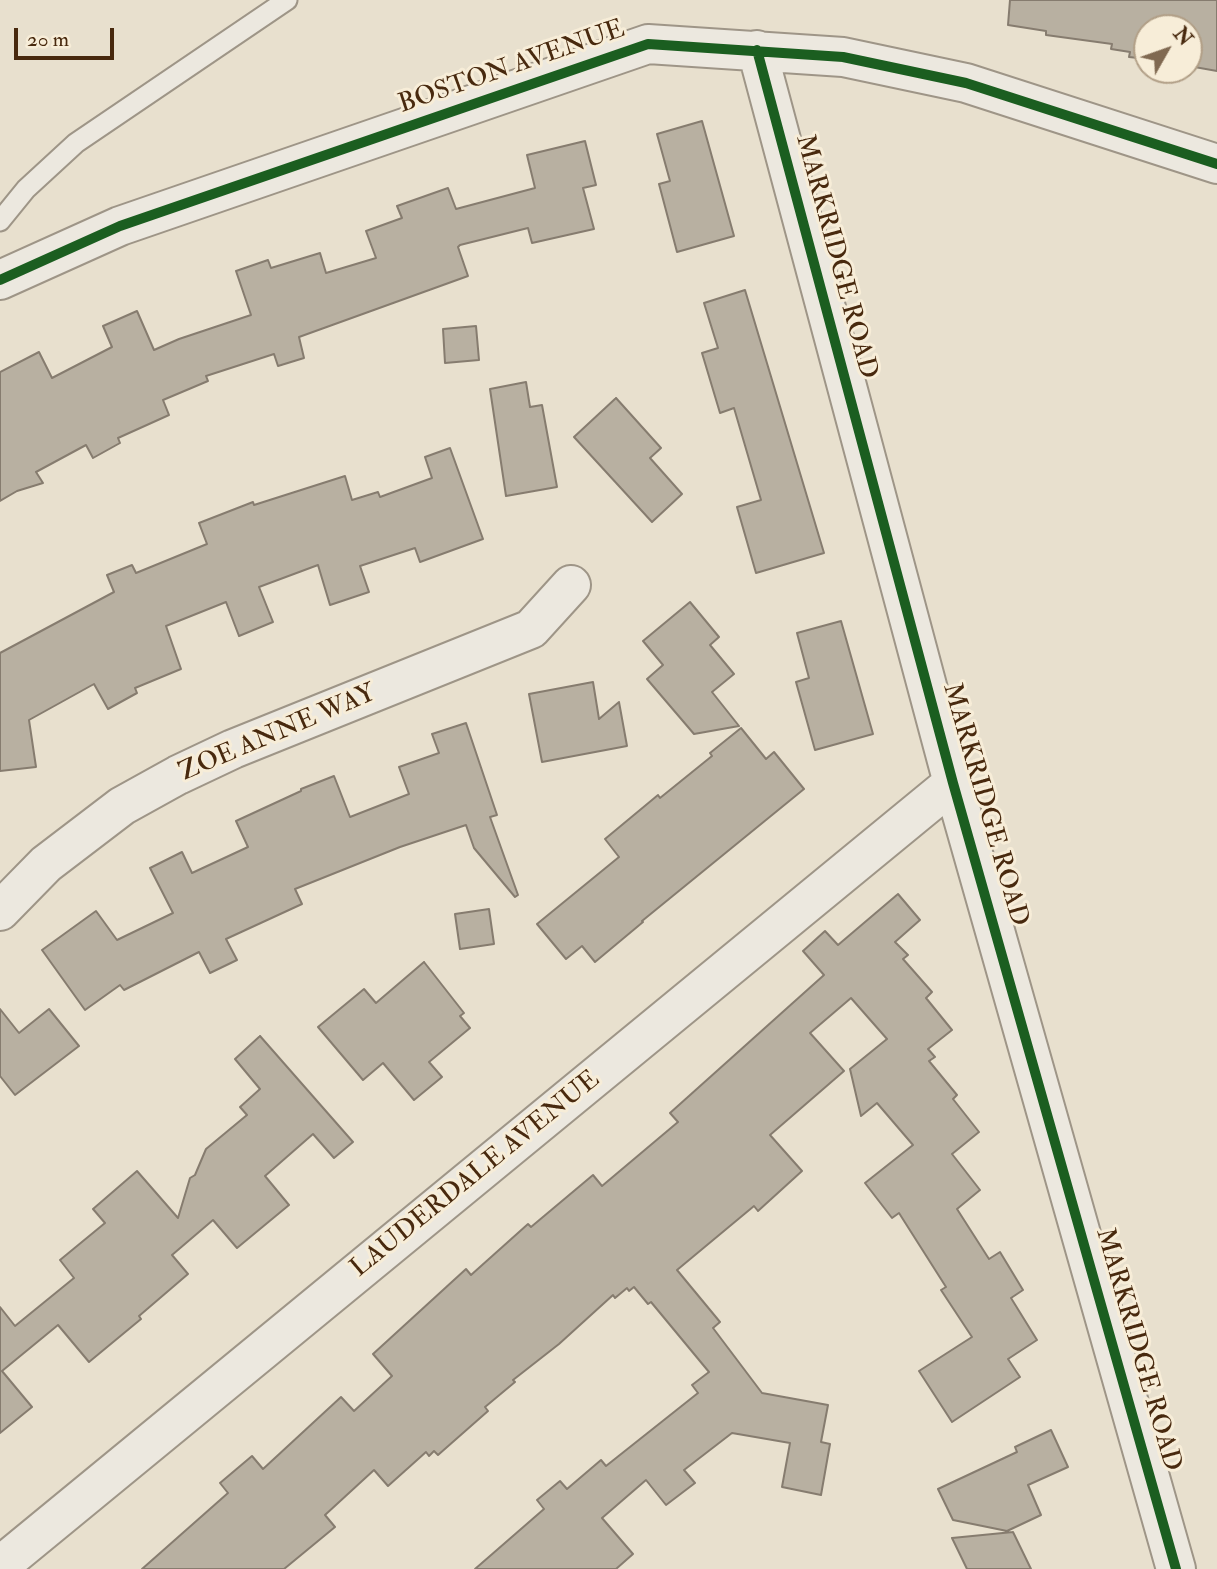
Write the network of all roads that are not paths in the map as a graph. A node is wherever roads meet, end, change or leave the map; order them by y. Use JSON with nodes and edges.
{"nodes":[{"id":1,"x":287,"y":0,"type":"edge"},
{"id":2,"x":757,"y":50,"type":"junction"},
{"id":3,"x":1217,"y":164,"type":"edge"},
{"id":4,"x":0,"y":221,"type":"edge"},
{"id":5,"x":0,"y":280,"type":"edge"},
{"id":6,"x":571,"y":585,"type":"dead end"},
{"id":7,"x":953,"y":783,"type":"junction"},
{"id":8,"x":0,"y":911,"type":"edge"},
{"id":9,"x":0,"y":1566,"type":"edge"},
{"id":10,"x":1176,"y":1569,"type":"edge"}],
"edges":[{"from":1,"to":4,"type":"lane"},
{"from":2,"to":3,"type":"street","name":"BOSTON AVENUE"},
{"from":2,"to":5,"type":"street","name":"BOSTON AVENUE"},
{"from":2,"to":7,"type":"street","name":"MARKRIDGE ROAD"},
{"from":6,"to":8,"type":"street","name":"ZOE ANNE WAY"},
{"from":7,"to":9,"type":"street","name":"LAUDERDALE AVENUE"},
{"from":7,"to":10,"type":"street","name":"MARKRIDGE ROAD"}]}
